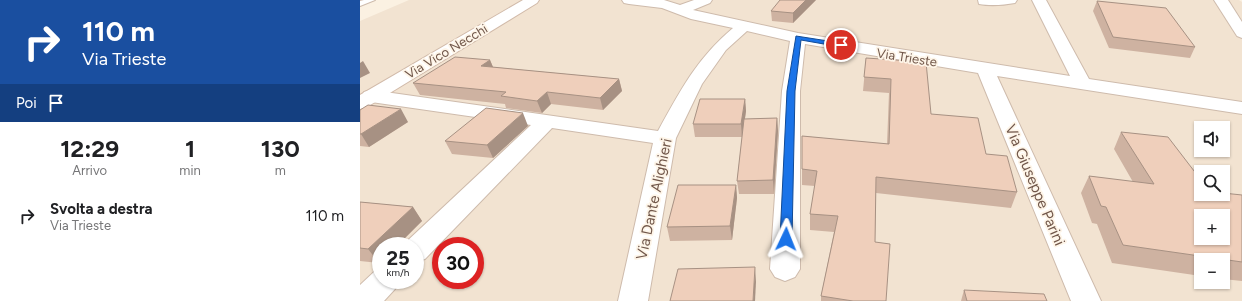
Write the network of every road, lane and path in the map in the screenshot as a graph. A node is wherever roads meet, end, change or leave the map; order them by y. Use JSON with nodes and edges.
{"nodes":[{"id":1,"x":371,"y":0,"type":"edge"},
{"id":2,"x":532,"y":0,"type":"edge"},
{"id":3,"x":629,"y":0,"type":"edge"},
{"id":4,"x":704,"y":0,"type":"edge"},
{"id":5,"x":1010,"y":0,"type":"edge"},
{"id":6,"x":1040,"y":0,"type":"edge"},
{"id":7,"x":1221,"y":0,"type":"edge"},
{"id":8,"x":984,"y":1,"type":"edge"},
{"id":9,"x":360,"y":4,"type":"edge"},
{"id":10,"x":668,"y":5,"type":"edge"},
{"id":11,"x":744,"y":26,"type":"junction"},
{"id":12,"x":1242,"y":34,"type":"edge"},
{"id":13,"x":798,"y":38,"type":"junction"},
{"id":14,"x":985,"y":68,"type":"junction"},
{"id":15,"x":1082,"y":83,"type":"junction"},
{"id":16,"x":1137,"y":91,"type":"junction"},
{"id":17,"x":1242,"y":94,"type":"edge"},
{"id":18,"x":366,"y":99,"type":"edge"},
{"id":19,"x":1242,"y":108,"type":"edge"},
{"id":20,"x":546,"y":122,"type":"junction"},
{"id":21,"x":665,"y":138,"type":"junction"},
{"id":22,"x":424,"y":242,"type":"edge"},
{"id":23,"x":785,"y":269,"type":"dead end"},
{"id":24,"x":376,"y":289,"type":"edge"},
{"id":25,"x":364,"y":301,"type":"edge"},
{"id":26,"x":633,"y":301,"type":"edge"},
{"id":27,"x":1086,"y":301,"type":"edge"}],
"edges":[{"from":1,"to":9,"type":"lane"},
{"from":2,"to":18,"type":"street","name":"Via Vico Necchi"},
{"from":3,"to":10,"type":"street","name":"Via Trieste"},
{"from":4,"to":10,"type":"street"},
{"from":5,"to":8,"type":"street"},
{"from":6,"to":15,"type":"street"},
{"from":7,"to":12,"type":"street"},
{"from":10,"to":11,"type":"street","name":"Via Trieste"},
{"from":11,"to":13,"type":"street","name":"Via Trieste"},
{"from":11,"to":21,"type":"street","name":"Via Dante Alighieri"},
{"from":13,"to":14,"type":"street","name":"Via Trieste"},
{"from":13,"to":23,"type":"street"},
{"from":14,"to":15,"type":"street","name":"Via Trieste"},
{"from":14,"to":27,"type":"street","name":"Via Giuseppe Parini"},
{"from":15,"to":16,"type":"street","name":"Via Trieste"},
{"from":16,"to":17,"type":"street"},
{"from":16,"to":19,"type":"street"},
{"from":18,"to":20,"type":"street"},
{"from":20,"to":21,"type":"street"},
{"from":20,"to":22,"type":"street"},
{"from":21,"to":26,"type":"street","name":"Via Dante Alighieri"},
{"from":24,"to":25,"type":"street"}]}
